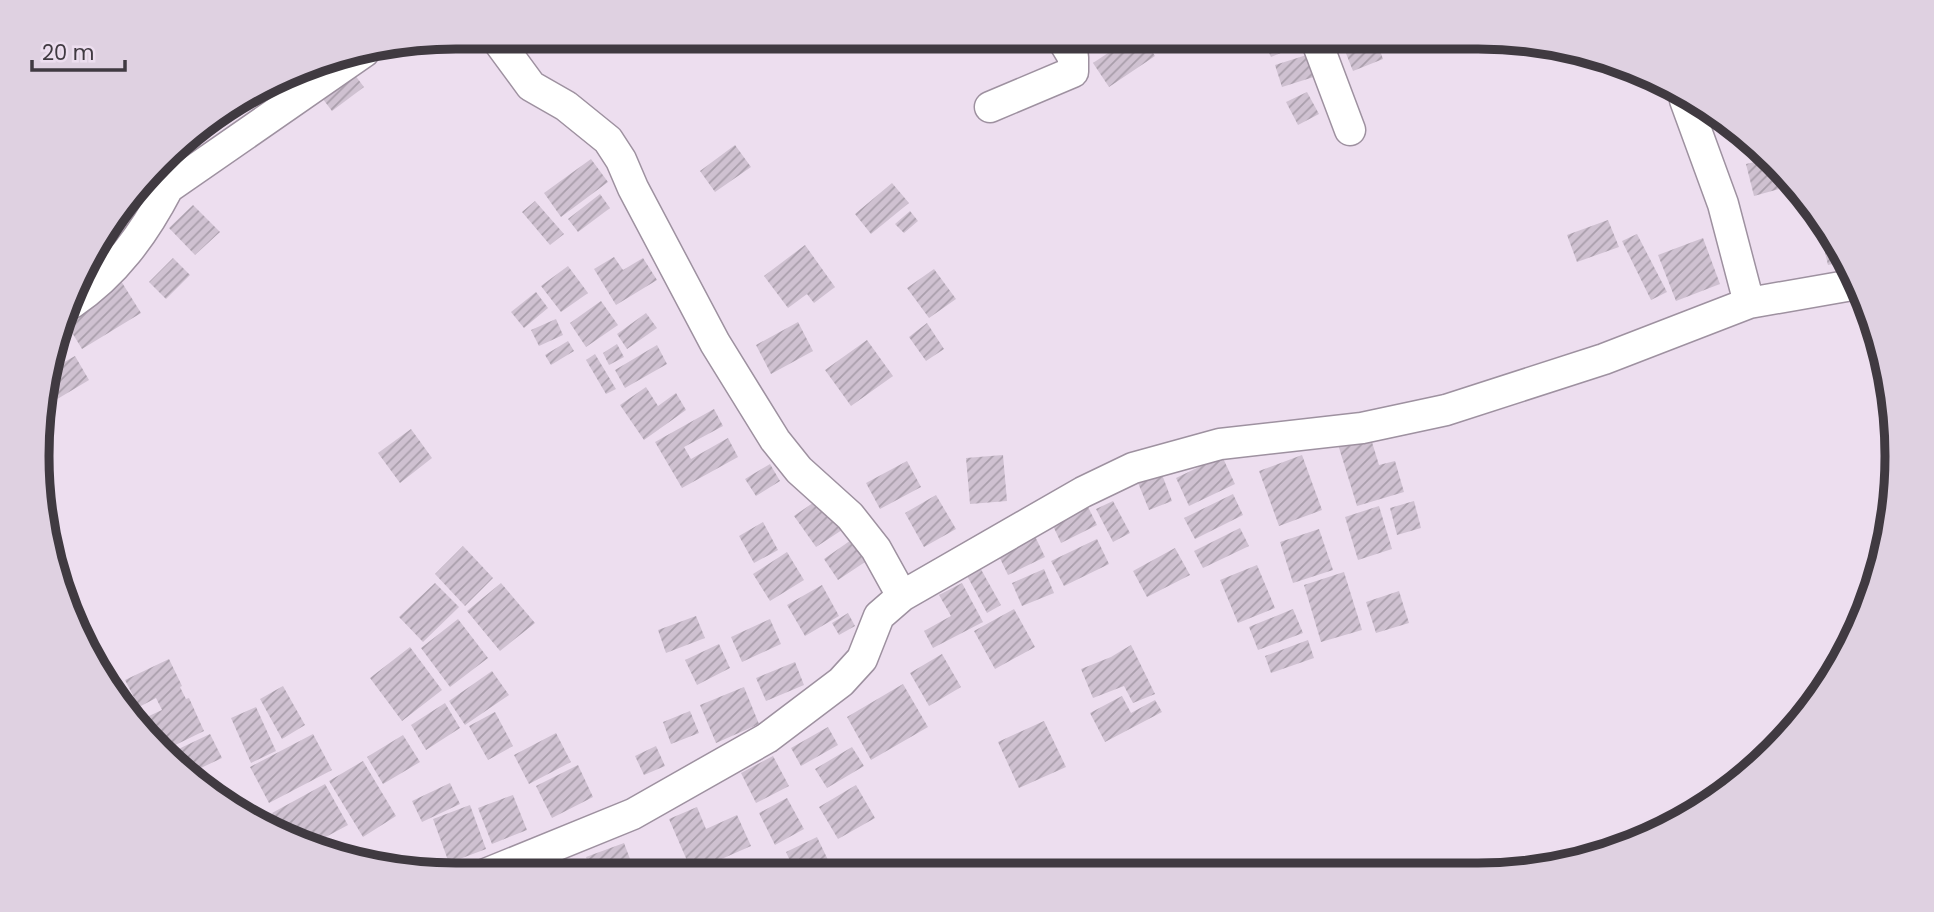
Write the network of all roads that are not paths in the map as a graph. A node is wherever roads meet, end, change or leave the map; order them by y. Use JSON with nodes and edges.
{"nodes":[{"id":1,"x":504,"y":49,"type":"edge"},
{"id":2,"x":1068,"y":49,"type":"edge"},
{"id":3,"x":1320,"y":49,"type":"edge"},
{"id":4,"x":342,"y":66,"type":"edge"},
{"id":5,"x":990,"y":107,"type":"dead end"},
{"id":6,"x":1688,"y":108,"type":"edge"},
{"id":7,"x":1350,"y":130,"type":"dead end"},
{"id":8,"x":161,"y":179,"type":"edge"},
{"id":9,"x":1848,"y":287,"type":"edge"},
{"id":10,"x":82,"y":296,"type":"edge"},
{"id":11,"x":1749,"y":303,"type":"junction"},
{"id":12,"x":902,"y":596,"type":"junction"},
{"id":13,"x":513,"y":863,"type":"edge"}],
"edges":[{"from":1,"to":12,"type":"street"},
{"from":2,"to":5,"type":"street"},
{"from":3,"to":7,"type":"street"},
{"from":4,"to":8,"type":"street"},
{"from":6,"to":11,"type":"street"},
{"from":8,"to":10,"type":"street"},
{"from":9,"to":11,"type":"street"},
{"from":11,"to":12,"type":"street"},
{"from":12,"to":13,"type":"street"}]}
